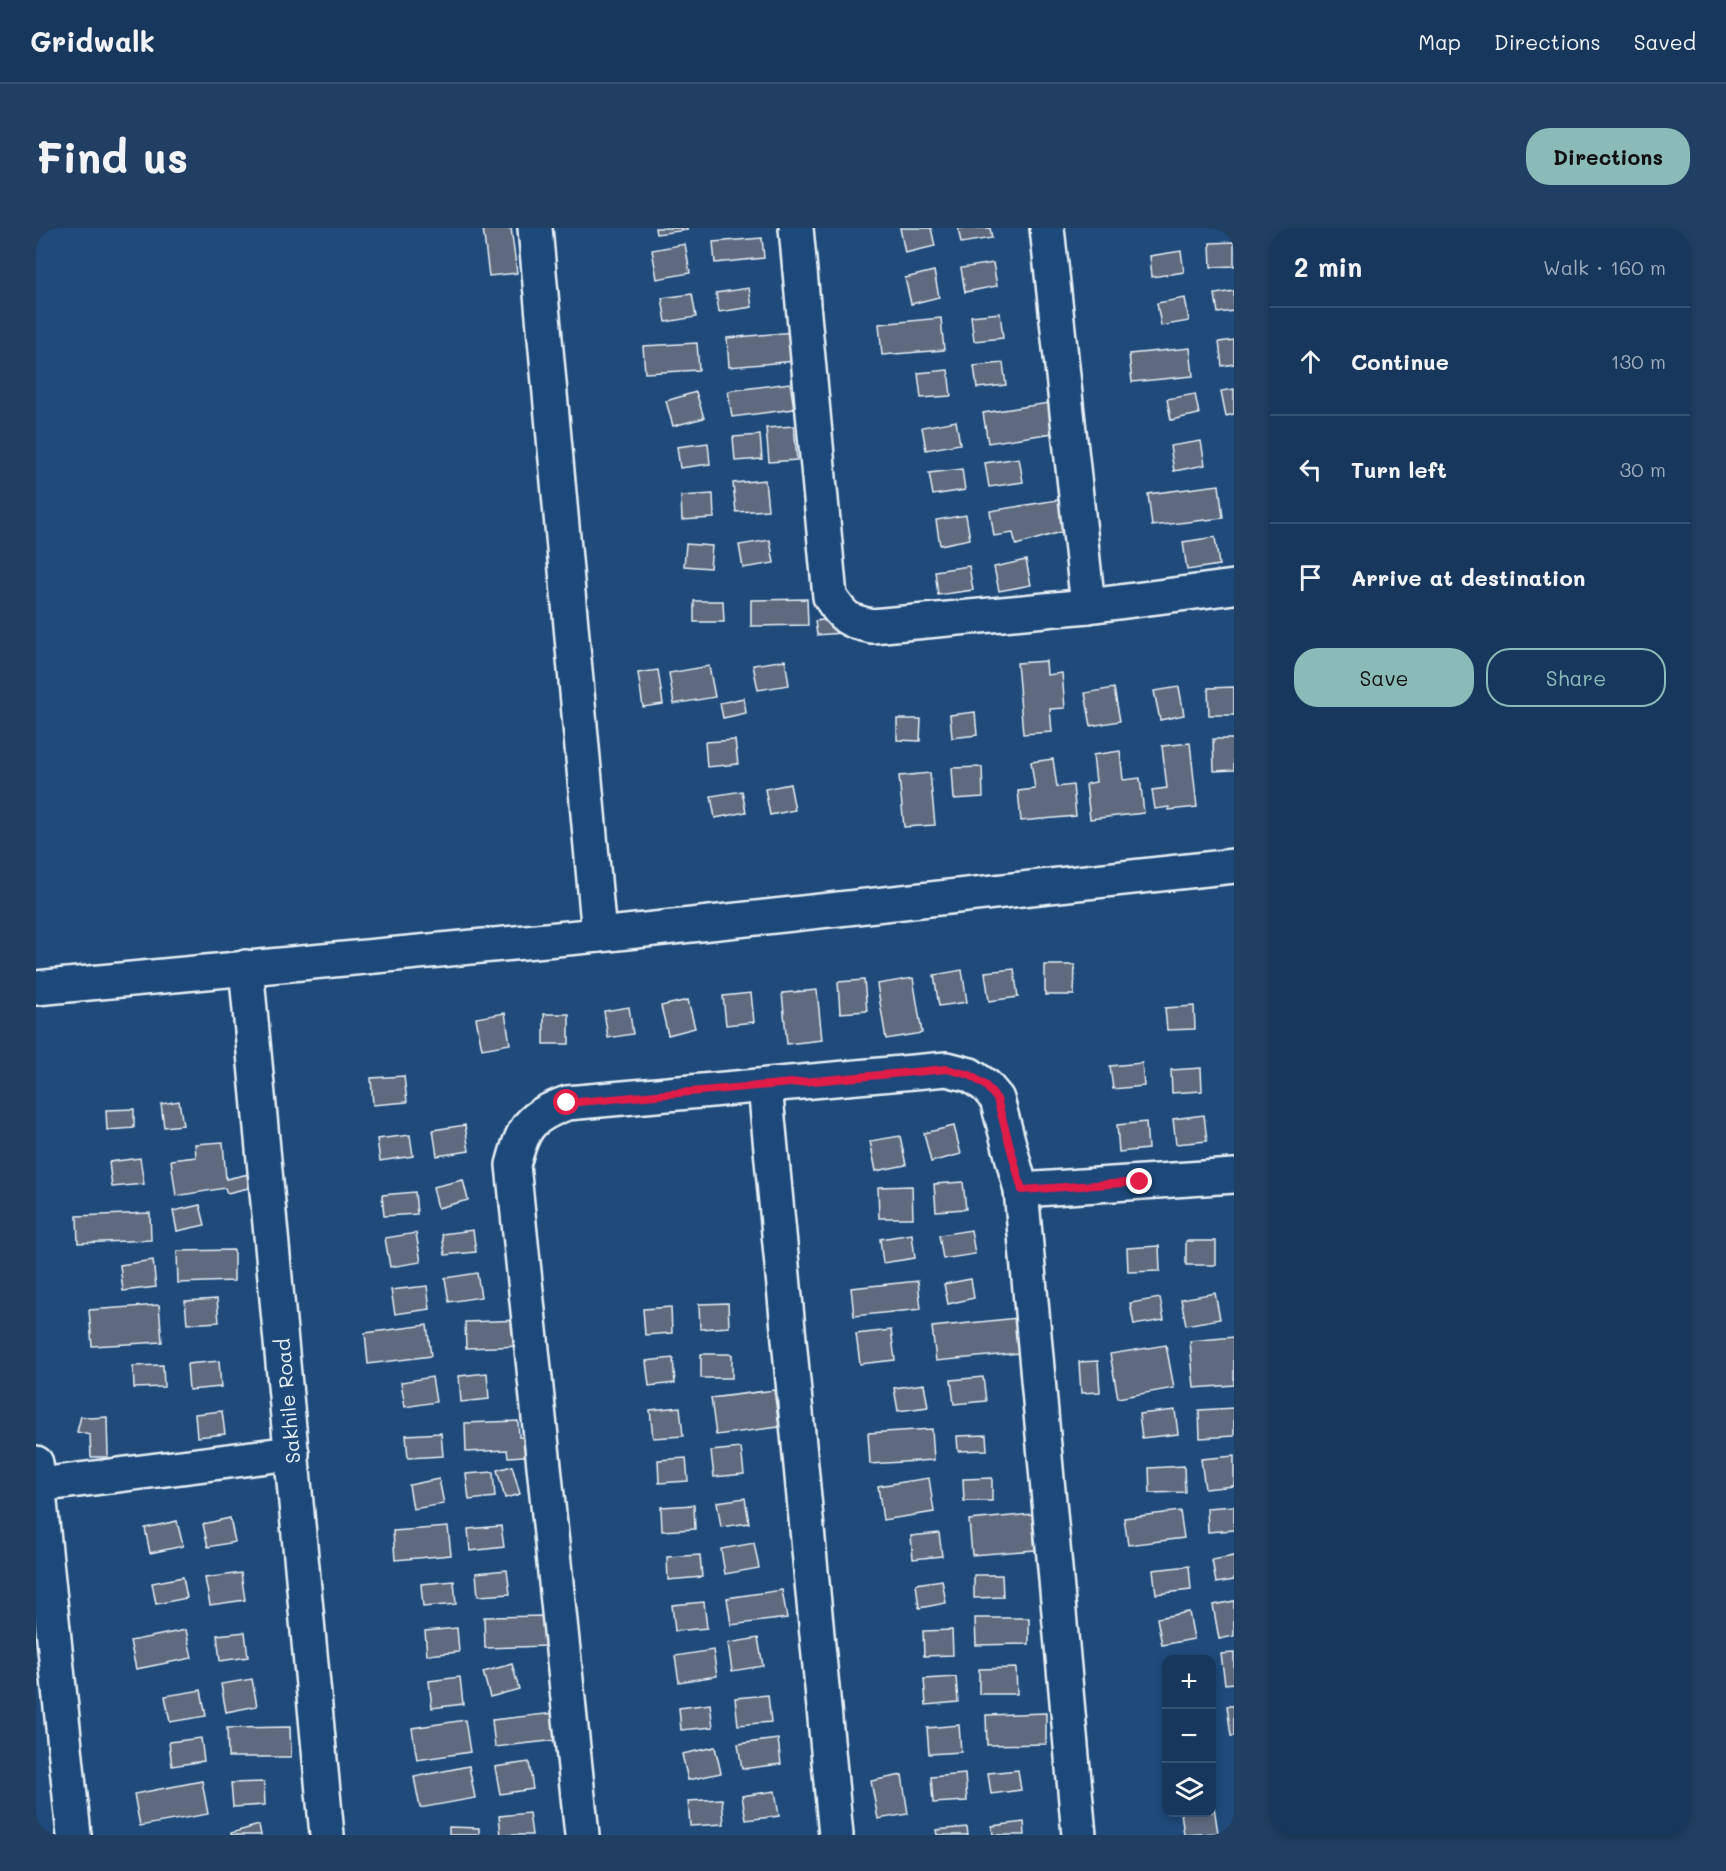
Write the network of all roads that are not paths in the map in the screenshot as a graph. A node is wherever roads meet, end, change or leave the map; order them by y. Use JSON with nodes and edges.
{"nodes":[{"id":1,"x":535,"y":228,"type":"edge"},
{"id":2,"x":796,"y":228,"type":"edge"},
{"id":3,"x":1047,"y":228,"type":"edge"},
{"id":4,"x":1234,"y":587,"type":"edge"},
{"id":5,"x":1088,"y":606,"type":"junction"},
{"id":6,"x":1234,"y":866,"type":"edge"},
{"id":7,"x":599,"y":935,"type":"junction"},
{"id":8,"x":246,"y":968,"type":"junction"},
{"id":9,"x":36,"y":988,"type":"edge"},
{"id":10,"x":765,"y":1086,"type":"junction"},
{"id":11,"x":1234,"y":1176,"type":"edge"},
{"id":12,"x":1022,"y":1190,"type":"junction"},
{"id":13,"x":292,"y":1453,"type":"junction"},
{"id":14,"x":37,"y":1474,"type":"edge"},
{"id":15,"x":74,"y":1835,"type":"edge"},
{"id":16,"x":327,"y":1835,"type":"edge"},
{"id":17,"x":582,"y":1835,"type":"edge"},
{"id":18,"x":836,"y":1835,"type":"edge"},
{"id":19,"x":1079,"y":1835,"type":"edge"}],
"edges":[{"from":1,"to":7,"type":"street"},
{"from":2,"to":5,"type":"street"},
{"from":3,"to":5,"type":"street"},
{"from":4,"to":5,"type":"street"},
{"from":6,"to":7,"type":"street"},
{"from":7,"to":8,"type":"street"},
{"from":8,"to":9,"type":"street"},
{"from":8,"to":13,"type":"street","name":"Sakhile Road"},
{"from":10,"to":12,"type":"street"},
{"from":10,"to":17,"type":"street"},
{"from":10,"to":18,"type":"street"},
{"from":11,"to":12,"type":"street"},
{"from":12,"to":19,"type":"street"},
{"from":13,"to":14,"type":"street"},
{"from":13,"to":16,"type":"street","name":"Sakhile Road"},
{"from":14,"to":15,"type":"street"}]}
